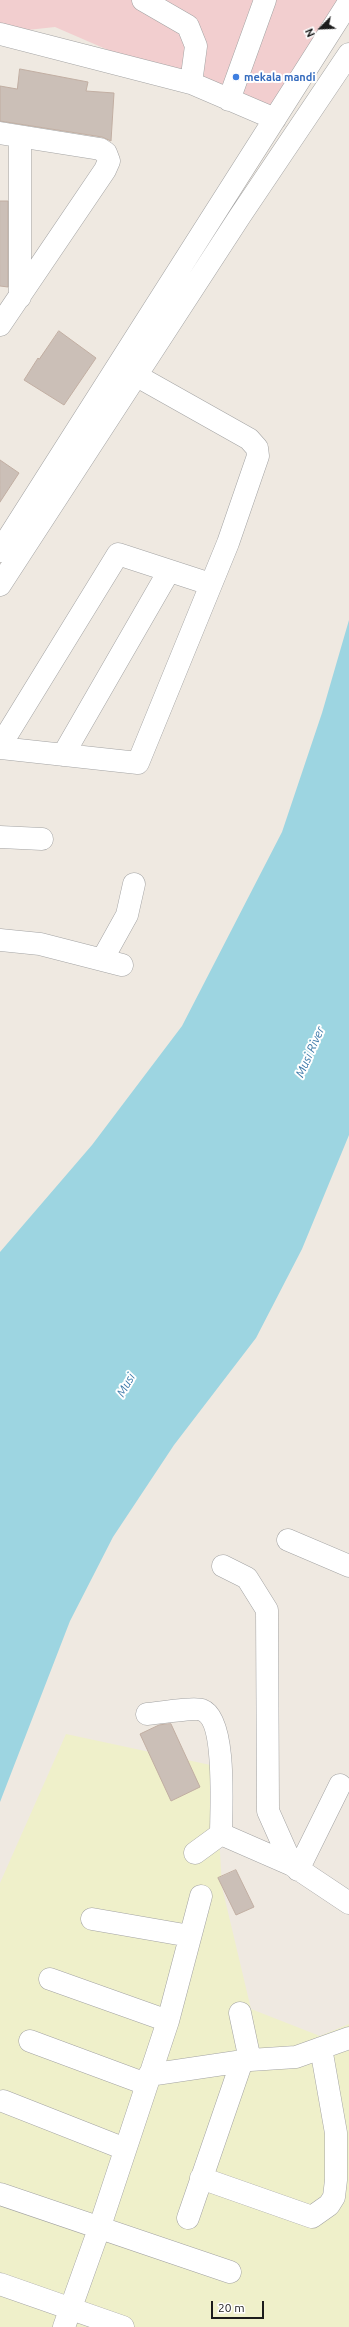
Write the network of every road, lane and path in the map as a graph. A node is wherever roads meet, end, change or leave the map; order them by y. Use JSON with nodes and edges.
{"nodes":[{"id":1,"x":143,"y":0,"type":"edge"},
{"id":2,"x":265,"y":0,"type":"edge"},
{"id":3,"x":349,"y":2,"type":"edge"},
{"id":4,"x":0,"y":34,"type":"edge"},
{"id":5,"x":349,"y":54,"type":"edge"},
{"id":6,"x":191,"y":83,"type":"junction"},
{"id":7,"x":229,"y":100,"type":"junction"},
{"id":8,"x":275,"y":119,"type":"junction"},
{"id":9,"x":10,"y":135,"type":"edge"},
{"id":10,"x":20,"y":297,"type":"junction"},
{"id":11,"x":0,"y":325,"type":"edge"},
{"id":12,"x":137,"y":376,"type":"junction"},
{"id":13,"x":1,"y":549,"type":"edge"},
{"id":14,"x":169,"y":571,"type":"junction"},
{"id":15,"x":210,"y":584,"type":"junction"},
{"id":16,"x":0,"y":585,"type":"edge"},
{"id":17,"x":0,"y":747,"type":"edge"},
{"id":18,"x":63,"y":755,"type":"junction"},
{"id":19,"x":0,"y":837,"type":"edge"},
{"id":20,"x":42,"y":839,"type":"dead end"},
{"id":21,"x":134,"y":884,"type":"dead end"},
{"id":22,"x":0,"y":940,"type":"edge"},
{"id":23,"x":288,"y":1540,"type":"dead end"},
{"id":24,"x":222,"y":1566,"type":"dead end"},
{"id":25,"x":349,"y":1566,"type":"edge"},
{"id":26,"x":147,"y":1714,"type":"dead end"},
{"id":27,"x":340,"y":1785,"type":"dead end"},
{"id":28,"x":221,"y":1834,"type":"junction"},
{"id":29,"x":195,"y":1853,"type":"dead end"},
{"id":30,"x":295,"y":1867,"type":"junction"},
{"id":31,"x":201,"y":1896,"type":"dead end"},
{"id":32,"x":349,"y":1903,"type":"edge"},
{"id":33,"x":92,"y":1919,"type":"dead end"},
{"id":34,"x":190,"y":1936,"type":"junction"},
{"id":35,"x":50,"y":1979,"type":"dead end"},
{"id":36,"x":240,"y":2013,"type":"dead end"},
{"id":37,"x":168,"y":2021,"type":"junction"},
{"id":38,"x":349,"y":2038,"type":"edge"},
{"id":39,"x":30,"y":2040,"type":"dead end"},
{"id":40,"x":321,"y":2048,"type":"junction"},
{"id":41,"x":246,"y":2060,"type":"junction"},
{"id":42,"x":148,"y":2080,"type":"junction"},
{"id":43,"x":3,"y":2101,"type":"dead end"},
{"id":44,"x":125,"y":2149,"type":"junction"},
{"id":45,"x":201,"y":2178,"type":"junction"},
{"id":46,"x":0,"y":2194,"type":"edge"},
{"id":47,"x":188,"y":2218,"type":"dead end"},
{"id":48,"x":99,"y":2229,"type":"junction"},
{"id":49,"x":230,"y":2272,"type":"dead end"},
{"id":50,"x":0,"y":2284,"type":"edge"},
{"id":51,"x":67,"y":2318,"type":"edge"},
{"id":52,"x":123,"y":2327,"type":"edge"}],
"edges":[{"from":1,"to":6,"type":"street"},
{"from":2,"to":7,"type":"street"},
{"from":3,"to":8,"type":"street"},
{"from":4,"to":6,"type":"street"},
{"from":5,"to":12,"type":"street"},
{"from":6,"to":7,"type":"street"},
{"from":7,"to":8,"type":"street"},
{"from":8,"to":13,"type":"street"},
{"from":9,"to":10,"type":"street"},
{"from":9,"to":10,"type":"street"},
{"from":10,"to":11,"type":"street"},
{"from":12,"to":15,"type":"street"},
{"from":12,"to":16,"type":"street"},
{"from":14,"to":15,"type":"street"},
{"from":14,"to":17,"type":"street"},
{"from":14,"to":18,"type":"street"},
{"from":15,"to":18,"type":"street"},
{"from":17,"to":18,"type":"street"},
{"from":19,"to":20,"type":"street"},
{"from":21,"to":22,"type":"street"},
{"from":23,"to":25,"type":"street"},
{"from":24,"to":30,"type":"street"},
{"from":26,"to":28,"type":"street"},
{"from":27,"to":30,"type":"street"},
{"from":28,"to":29,"type":"street"},
{"from":28,"to":30,"type":"street"},
{"from":30,"to":32,"type":"street"},
{"from":31,"to":34,"type":"street"},
{"from":33,"to":34,"type":"street"},
{"from":34,"to":37,"type":"street"},
{"from":35,"to":37,"type":"street"},
{"from":36,"to":41,"type":"street"},
{"from":37,"to":42,"type":"street"},
{"from":38,"to":40,"type":"street"},
{"from":39,"to":42,"type":"street"},
{"from":40,"to":41,"type":"street"},
{"from":40,"to":45,"type":"street"},
{"from":41,"to":42,"type":"street"},
{"from":41,"to":45,"type":"street"},
{"from":42,"to":44,"type":"street"},
{"from":43,"to":44,"type":"street"},
{"from":44,"to":48,"type":"street"},
{"from":45,"to":47,"type":"street"},
{"from":46,"to":48,"type":"street"},
{"from":48,"to":49,"type":"street"},
{"from":48,"to":51,"type":"street"},
{"from":50,"to":51,"type":"street"},
{"from":51,"to":52,"type":"street"}]}
